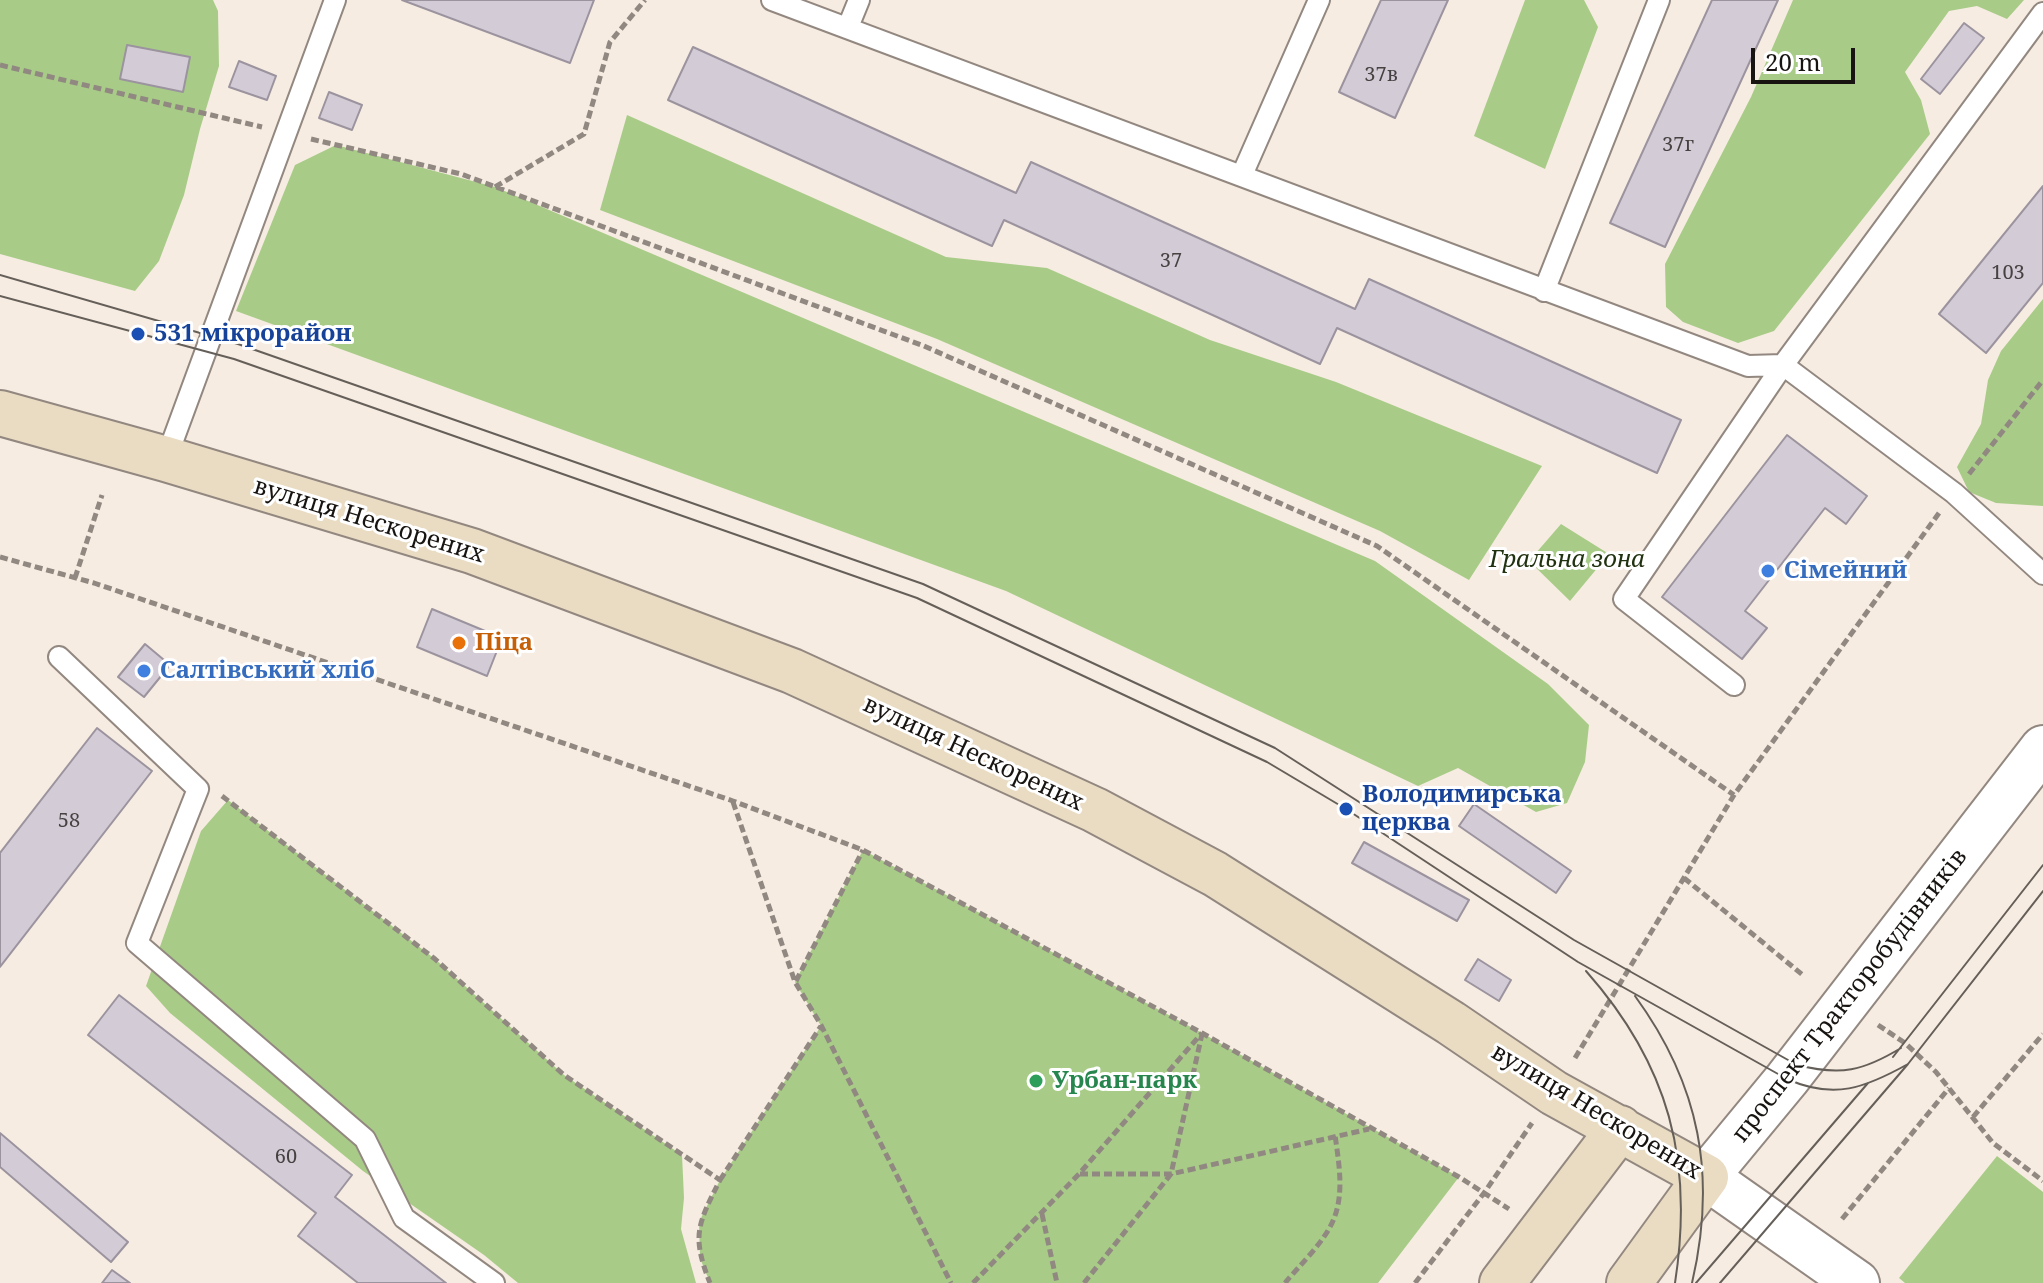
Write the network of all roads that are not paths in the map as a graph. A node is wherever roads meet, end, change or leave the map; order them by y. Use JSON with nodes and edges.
{"nodes":[{"id":1,"x":335,"y":0,"type":"edge"},
{"id":2,"x":772,"y":0,"type":"edge"},
{"id":3,"x":859,"y":0,"type":"edge"},
{"id":4,"x":1319,"y":0,"type":"edge"},
{"id":5,"x":1659,"y":0,"type":"edge"},
{"id":6,"x":2043,"y":13,"type":"edge"},
{"id":7,"x":848,"y":27,"type":"junction"},
{"id":8,"x":1242,"y":175,"type":"junction"},
{"id":9,"x":1544,"y":291,"type":"junction"},
{"id":10,"x":1783,"y":365,"type":"junction"},
{"id":11,"x":0,"y":413,"type":"edge"},
{"id":12,"x":166,"y":459,"type":"junction"},
{"id":13,"x":2043,"y":574,"type":"edge"},
{"id":14,"x":59,"y":657,"type":"dead end"},
{"id":15,"x":1734,"y":685,"type":"dead end"},
{"id":16,"x":2043,"y":748,"type":"edge"},
{"id":17,"x":1620,"y":1128,"type":"junction"},
{"id":18,"x":1706,"y":1177,"type":"junction"},
{"id":19,"x":494,"y":1283,"type":"edge"},
{"id":20,"x":1502,"y":1283,"type":"edge"},
{"id":21,"x":1629,"y":1283,"type":"edge"},
{"id":22,"x":1857,"y":1283,"type":"edge"}],
"edges":[{"from":1,"to":12,"type":"lane"},
{"from":2,"to":7,"type":"lane"},
{"from":3,"to":7,"type":"lane"},
{"from":4,"to":8,"type":"lane"},
{"from":5,"to":9,"type":"lane"},
{"from":6,"to":10,"type":"lane"},
{"from":7,"to":8,"type":"lane"},
{"from":8,"to":9,"type":"lane"},
{"from":9,"to":10,"type":"lane"},
{"from":10,"to":13,"type":"lane"},
{"from":10,"to":15,"type":"lane"},
{"from":11,"to":12,"type":"main road","name":"вулиця Нескорених"},
{"from":12,"to":17,"type":"main road","name":"вулиця Нескорених"},
{"from":14,"to":19,"type":"lane"},
{"from":16,"to":18,"type":"street","name":"проспект Тракторобудівників"},
{"from":17,"to":18,"type":"main road","name":"вулиця Нескорених"},
{"from":17,"to":20,"type":"main road"},
{"from":18,"to":21,"type":"main road","name":"проспект Тракторобудівників"},
{"from":18,"to":22,"type":"street","name":"вулиця Нескорених"}]}
